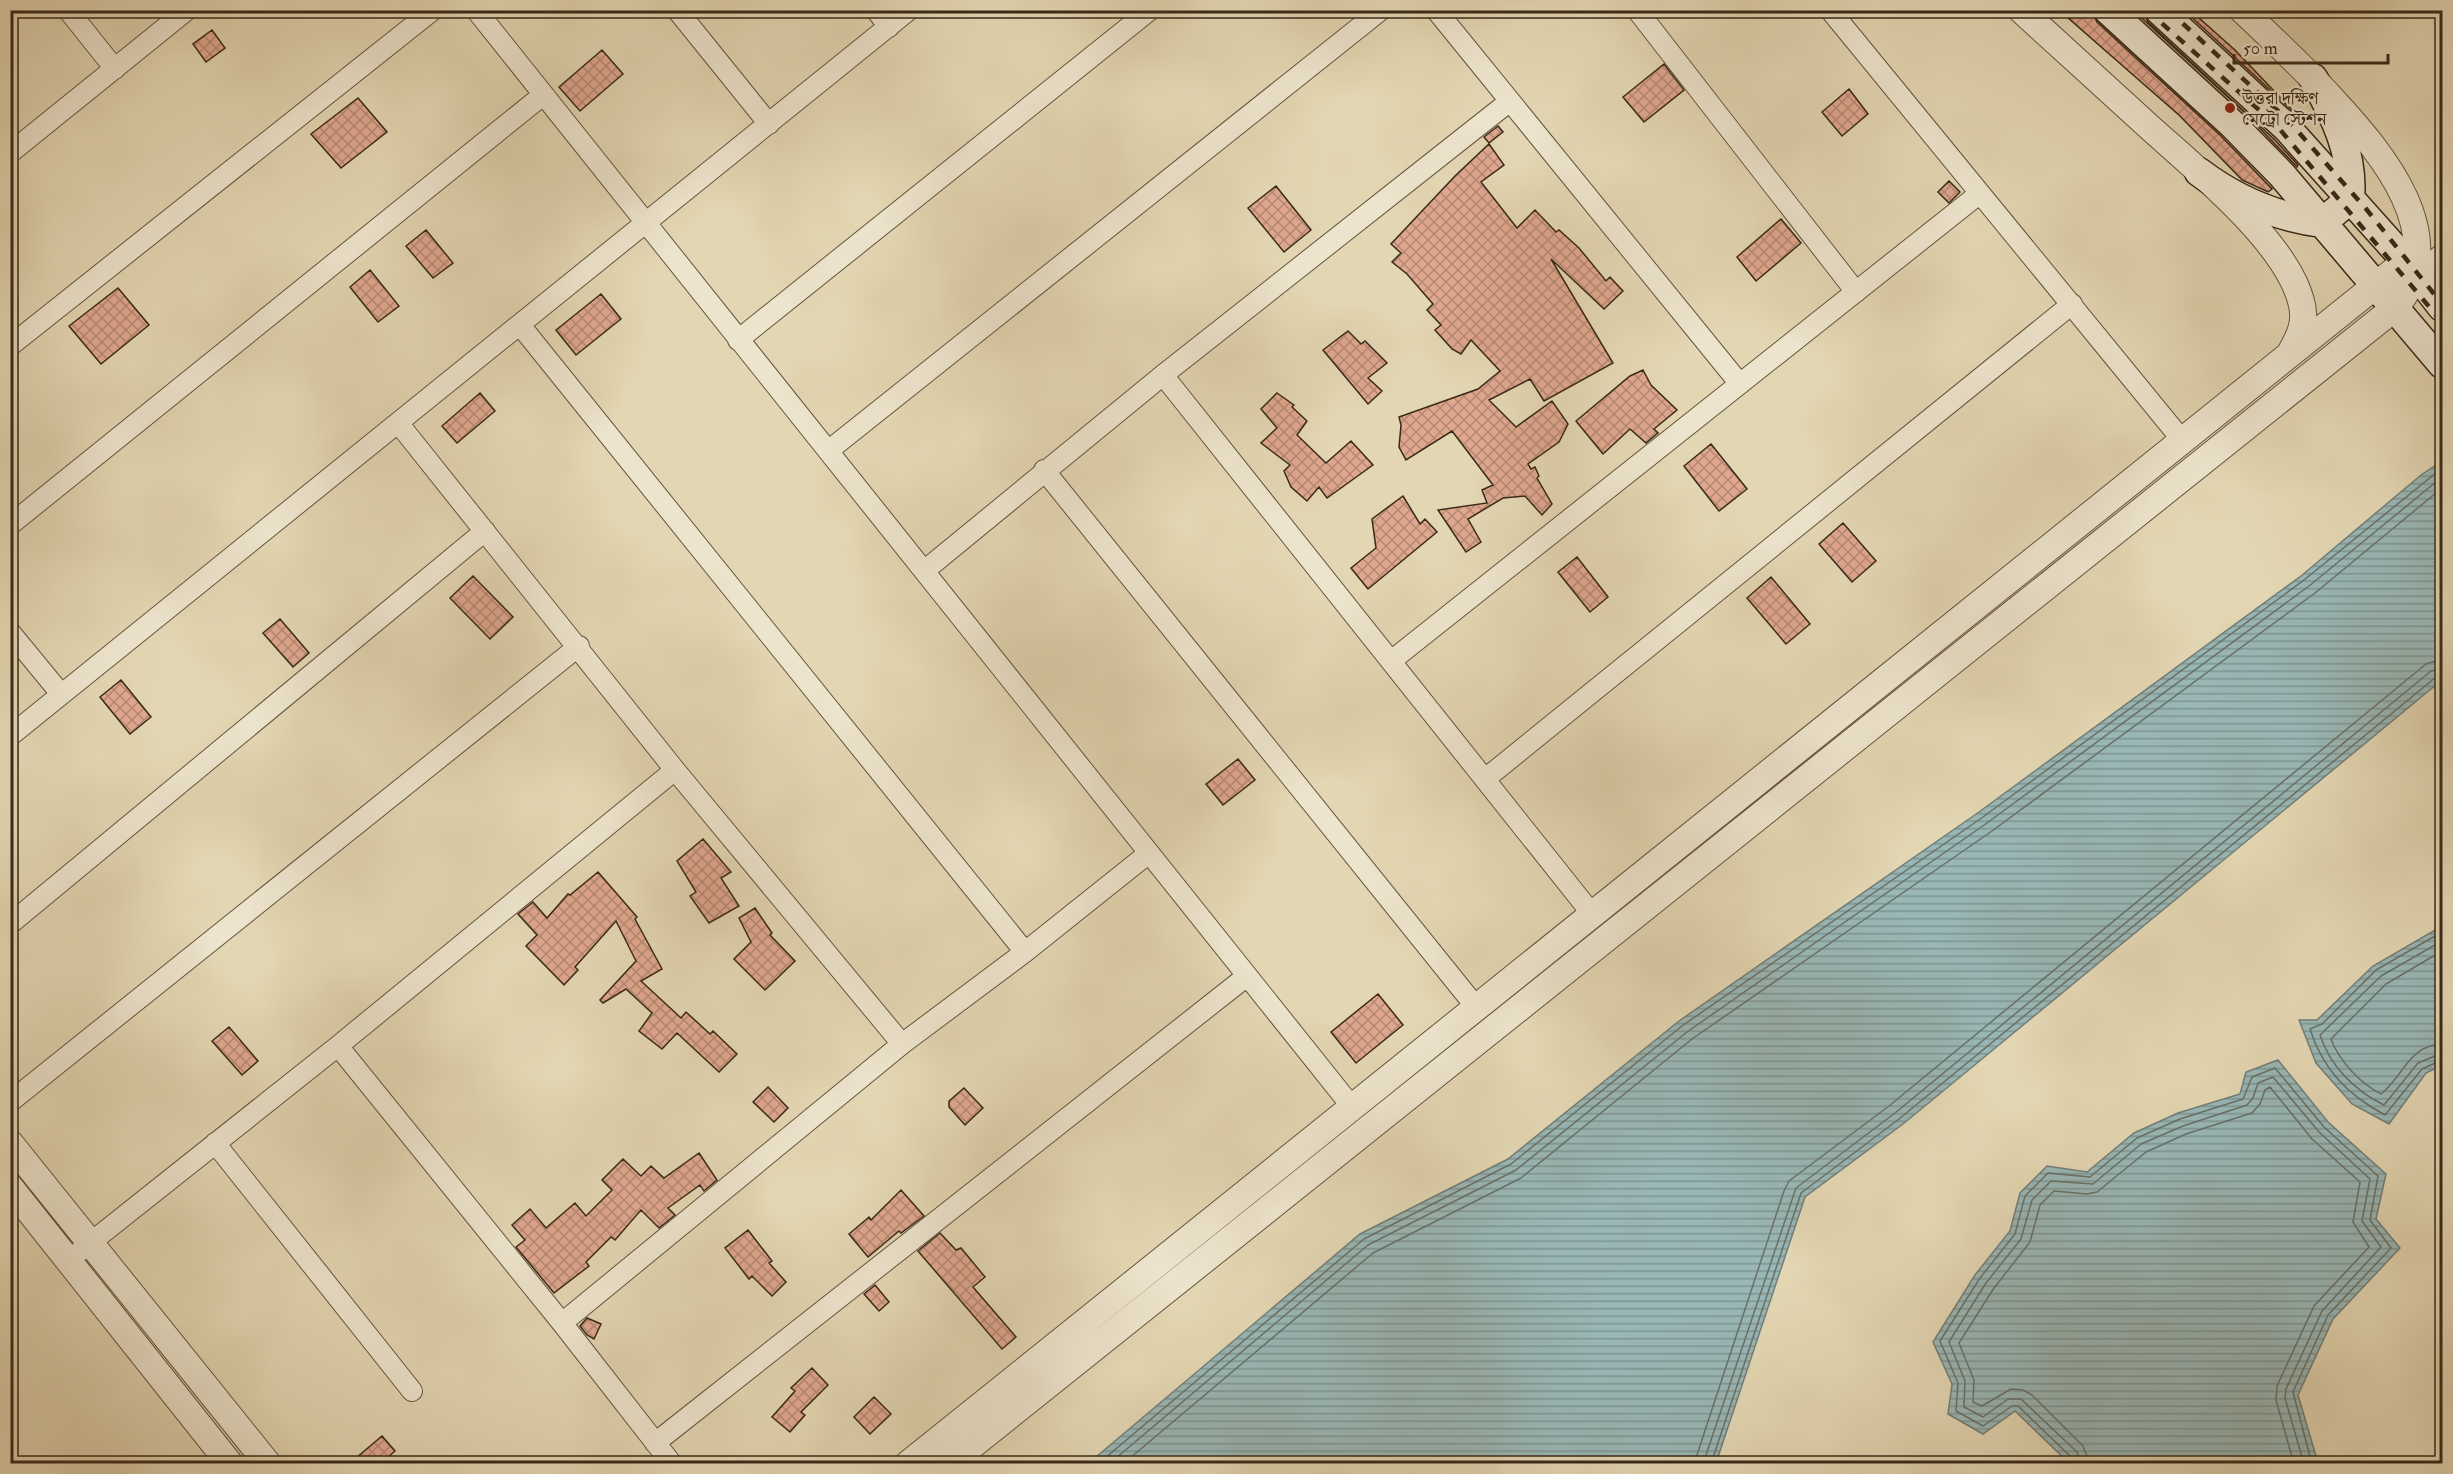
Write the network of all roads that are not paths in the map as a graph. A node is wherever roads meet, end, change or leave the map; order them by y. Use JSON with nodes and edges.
{"nodes":[{"id":1,"x":68,"y":10,"type":"edge"},
{"id":2,"x":187,"y":10,"type":"edge"},
{"id":3,"x":433,"y":10,"type":"edge"},
{"id":4,"x":476,"y":10,"type":"edge"},
{"id":5,"x":677,"y":10,"type":"edge"},
{"id":6,"x":876,"y":10,"type":"edge"},
{"id":7,"x":909,"y":10,"type":"edge"},
{"id":8,"x":1150,"y":10,"type":"edge"},
{"id":9,"x":1381,"y":10,"type":"edge"},
{"id":10,"x":1436,"y":10,"type":"edge"},
{"id":11,"x":1637,"y":10,"type":"edge"},
{"id":12,"x":1830,"y":10,"type":"edge"},
{"id":13,"x":2021,"y":10,"type":"edge"},
{"id":14,"x":2108,"y":10,"type":"edge"},
{"id":15,"x":2159,"y":10,"type":"edge"},
{"id":16,"x":2242,"y":10,"type":"edge"},
{"id":17,"x":890,"y":27,"type":"junction"},
{"id":18,"x":115,"y":69,"type":"junction"},
{"id":19,"x":2313,"y":78,"type":"junction"},
{"id":20,"x":543,"y":95,"type":"junction"},
{"id":21,"x":1510,"y":101,"type":"junction"},
{"id":22,"x":769,"y":124,"type":"junction"},
{"id":23,"x":10,"y":153,"type":"edge"},
{"id":24,"x":2199,"y":172,"type":"junction"},
{"id":25,"x":1979,"y":194,"type":"junction"},
{"id":26,"x":2350,"y":200,"type":"junction"},
{"id":27,"x":2322,"y":223,"type":"junction"},
{"id":28,"x":647,"y":225,"type":"junction"},
{"id":29,"x":2442,"y":254,"type":"edge"},
{"id":30,"x":2411,"y":268,"type":"junction"},
{"id":31,"x":2377,"y":286,"type":"junction"},
{"id":32,"x":1856,"y":292,"type":"junction"},
{"id":33,"x":2072,"y":304,"type":"junction"},
{"id":34,"x":2396,"y":307,"type":"junction"},
{"id":35,"x":2442,"y":307,"type":"edge"},
{"id":36,"x":520,"y":326,"type":"junction"},
{"id":37,"x":738,"y":339,"type":"junction"},
{"id":38,"x":10,"y":346,"type":"edge"},
{"id":39,"x":2290,"y":353,"type":"junction"},
{"id":40,"x":2442,"y":364,"type":"edge"},
{"id":41,"x":1163,"y":375,"type":"junction"},
{"id":42,"x":1740,"y":384,"type":"junction"},
{"id":43,"x":399,"y":424,"type":"junction"},
{"id":44,"x":2182,"y":440,"type":"junction"},
{"id":45,"x":828,"y":451,"type":"junction"},
{"id":46,"x":1044,"y":470,"type":"junction"},
{"id":47,"x":10,"y":525,"type":"edge"},
{"id":48,"x":485,"y":531,"type":"junction"},
{"id":49,"x":924,"y":571,"type":"junction"},
{"id":50,"x":10,"y":632,"type":"edge"},
{"id":51,"x":579,"y":646,"type":"junction"},
{"id":52,"x":1391,"y":661,"type":"junction"},
{"id":53,"x":62,"y":694,"type":"junction"},
{"id":54,"x":10,"y":736,"type":"edge"},
{"id":55,"x":675,"y":770,"type":"junction"},
{"id":56,"x":1485,"y":779,"type":"junction"},
{"id":57,"x":1149,"y":854,"type":"junction"},
{"id":58,"x":1592,"y":914,"type":"junction"},
{"id":59,"x":10,"y":924,"type":"edge"},
{"id":60,"x":1026,"y":952,"type":"junction"},
{"id":61,"x":1247,"y":976,"type":"junction"},
{"id":62,"x":1476,"y":1007,"type":"junction"},
{"id":63,"x":902,"y":1044,"type":"junction"},
{"id":64,"x":338,"y":1046,"type":"junction"},
{"id":65,"x":10,"y":1102,"type":"edge"},
{"id":66,"x":1352,"y":1107,"type":"junction"},
{"id":67,"x":10,"y":1143,"type":"edge"},
{"id":68,"x":215,"y":1143,"type":"junction"},
{"id":69,"x":10,"y":1187,"type":"edge"},
{"id":70,"x":91,"y":1241,"type":"junction"},
{"id":71,"x":70,"y":1261,"type":"junction"},
{"id":72,"x":562,"y":1323,"type":"junction"},
{"id":73,"x":412,"y":1391,"type":"dead end"},
{"id":74,"x":655,"y":1443,"type":"junction"},
{"id":75,"x":230,"y":1464,"type":"edge"},
{"id":76,"x":268,"y":1464,"type":"edge"},
{"id":77,"x":672,"y":1464,"type":"edge"},
{"id":78,"x":908,"y":1464,"type":"edge"},
{"id":79,"x":949,"y":1464,"type":"edge"}],
"edges":[{"from":1,"to":18,"type":"street"},
{"from":2,"to":18,"type":"street"},
{"from":3,"to":38,"type":"street"},
{"from":4,"to":20,"type":"street"},
{"from":5,"to":22,"type":"street"},
{"from":6,"to":17,"type":"street"},
{"from":7,"to":17,"type":"street"},
{"from":8,"to":37,"type":"street"},
{"from":9,"to":45,"type":"street"},
{"from":10,"to":21,"type":"street"},
{"from":11,"to":32,"type":"street"},
{"from":12,"to":25,"type":"street"},
{"from":13,"to":24,"type":"street"},
{"from":14,"to":27,"type":"main road"},
{"from":15,"to":26,"type":"main road"},
{"from":16,"to":19,"type":"street"},
{"from":17,"to":22,"type":"street"},
{"from":18,"to":23,"type":"street"},
{"from":19,"to":26,"type":"main road"},
{"from":19,"to":30,"type":"street"},
{"from":20,"to":28,"type":"street"},
{"from":20,"to":47,"type":"street"},
{"from":21,"to":41,"type":"street"},
{"from":21,"to":42,"type":"street"},
{"from":22,"to":28,"type":"street"},
{"from":24,"to":27,"type":"main road"},
{"from":24,"to":39,"type":"street"},
{"from":25,"to":32,"type":"street"},
{"from":25,"to":33,"type":"street"},
{"from":26,"to":27,"type":"main road"},
{"from":26,"to":30,"type":"main road"},
{"from":27,"to":31,"type":"main road"},
{"from":28,"to":36,"type":"street"},
{"from":28,"to":37,"type":"street"},
{"from":29,"to":30,"type":"street"},
{"from":30,"to":31,"type":"street"},
{"from":30,"to":34,"type":"street"},
{"from":30,"to":35,"type":"main road"},
{"from":31,"to":34,"type":"main road"},
{"from":31,"to":39,"type":"street"},
{"from":32,"to":42,"type":"street"},
{"from":33,"to":44,"type":"street"},
{"from":33,"to":56,"type":"street"},
{"from":34,"to":40,"type":"main road"},
{"from":34,"to":79,"type":"street"},
{"from":36,"to":43,"type":"street"},
{"from":36,"to":60,"type":"street"},
{"from":37,"to":45,"type":"street"},
{"from":39,"to":44,"type":"street"},
{"from":41,"to":46,"type":"street"},
{"from":41,"to":52,"type":"street"},
{"from":42,"to":52,"type":"street"},
{"from":43,"to":48,"type":"street"},
{"from":43,"to":53,"type":"street"},
{"from":44,"to":58,"type":"street"},
{"from":45,"to":49,"type":"street"},
{"from":46,"to":49,"type":"street"},
{"from":46,"to":62,"type":"street"},
{"from":48,"to":51,"type":"street"},
{"from":48,"to":59,"type":"street"},
{"from":49,"to":57,"type":"street"},
{"from":50,"to":53,"type":"street"},
{"from":51,"to":55,"type":"street"},
{"from":51,"to":65,"type":"street"},
{"from":52,"to":56,"type":"street"},
{"from":53,"to":54,"type":"street"},
{"from":55,"to":63,"type":"street"},
{"from":55,"to":64,"type":"street"},
{"from":56,"to":58,"type":"street"},
{"from":57,"to":60,"type":"street"},
{"from":57,"to":61,"type":"street"},
{"from":58,"to":62,"type":"street"},
{"from":60,"to":63,"type":"street"},
{"from":61,"to":66,"type":"street"},
{"from":61,"to":74,"type":"street"},
{"from":62,"to":66,"type":"street"},
{"from":63,"to":72,"type":"street"},
{"from":64,"to":68,"type":"street"},
{"from":64,"to":72,"type":"street"},
{"from":66,"to":78,"type":"street"},
{"from":67,"to":70,"type":"street"},
{"from":68,"to":70,"type":"street"},
{"from":68,"to":73,"type":"street"},
{"from":69,"to":71,"type":"street"},
{"from":70,"to":71,"type":"street"},
{"from":70,"to":76,"type":"street"},
{"from":71,"to":75,"type":"street"},
{"from":72,"to":74,"type":"street"},
{"from":74,"to":77,"type":"street"}]}
